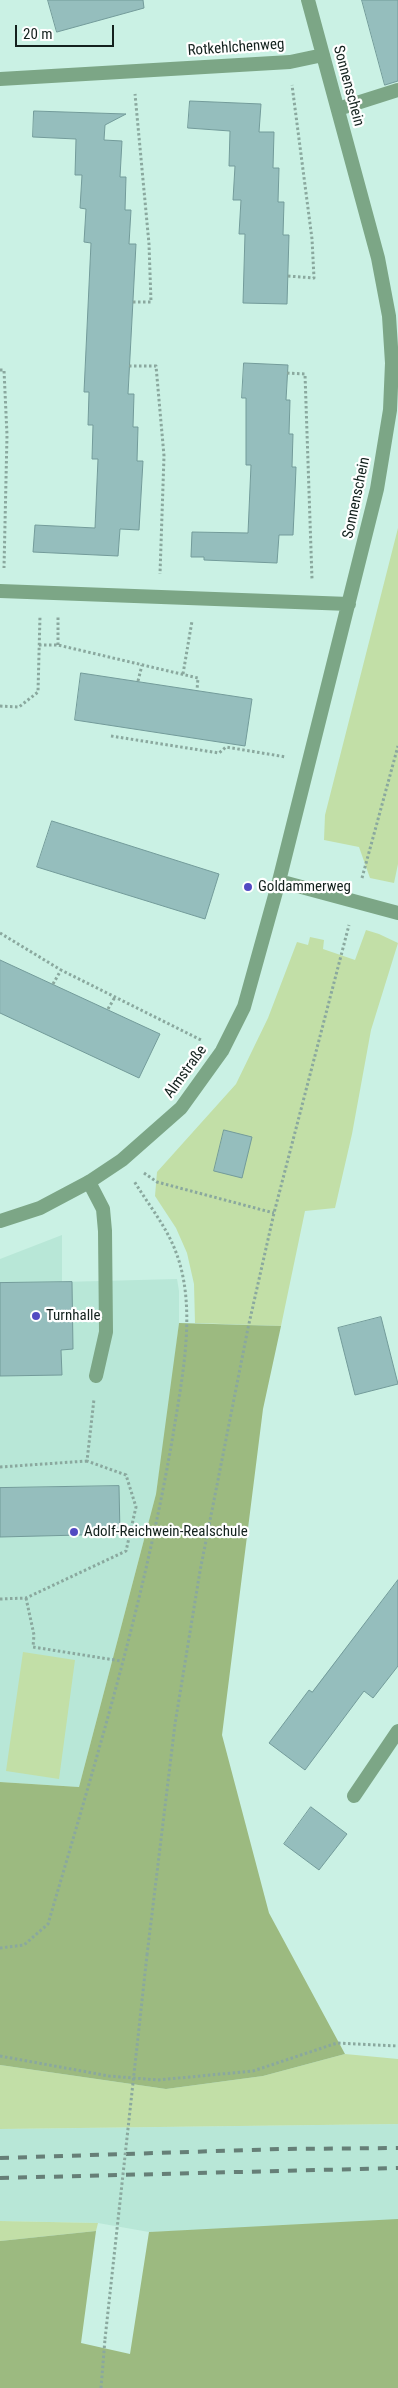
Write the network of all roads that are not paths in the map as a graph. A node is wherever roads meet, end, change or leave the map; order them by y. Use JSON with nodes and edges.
{"nodes":[{"id":1,"x":308,"y":0,"type":"edge"},
{"id":2,"x":323,"y":55,"type":"junction"},
{"id":3,"x":0,"y":79,"type":"edge"},
{"id":4,"x":398,"y":90,"type":"edge"},
{"id":5,"x":338,"y":109,"type":"junction"},
{"id":6,"x":2,"y":591,"type":"edge"},
{"id":7,"x":349,"y":604,"type":"junction"},
{"id":8,"x":279,"y":881,"type":"junction"},
{"id":9,"x":398,"y":913,"type":"edge"},
{"id":10,"x":89,"y":1182,"type":"junction"},
{"id":11,"x":0,"y":1222,"type":"edge"},
{"id":12,"x":96,"y":1376,"type":"road end"},
{"id":13,"x":398,"y":1731,"type":"edge"},
{"id":14,"x":354,"y":1796,"type":"dead end"}],
"edges":[{"from":1,"to":2,"type":"street","name":"Sonnenschein"},
{"from":2,"to":3,"type":"street","name":"Rotkehlchenweg"},
{"from":2,"to":5,"type":"street","name":"Sonnenschein"},
{"from":4,"to":5,"type":"street"},
{"from":5,"to":7,"type":"street","name":"Sonnenschein"},
{"from":6,"to":7,"type":"street"},
{"from":7,"to":8,"type":"street","name":"Sonnenschein"},
{"from":8,"to":9,"type":"street"},
{"from":8,"to":10,"type":"street","name":"Almstraße"},
{"from":10,"to":11,"type":"street","name":"Almstraße"},
{"from":10,"to":12,"type":"street"},
{"from":13,"to":14,"type":"street"}]}
